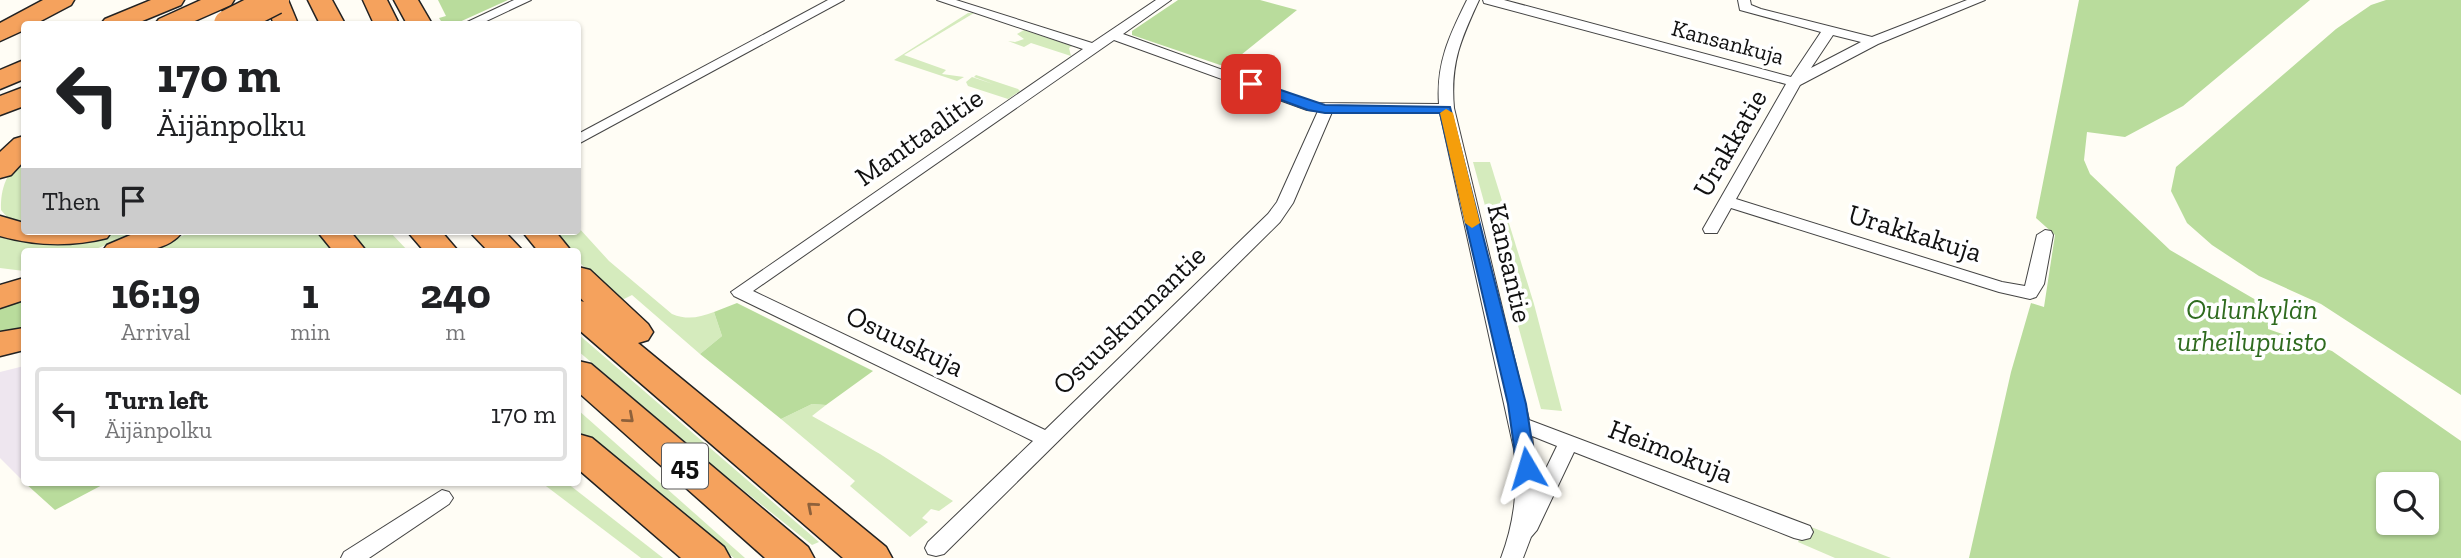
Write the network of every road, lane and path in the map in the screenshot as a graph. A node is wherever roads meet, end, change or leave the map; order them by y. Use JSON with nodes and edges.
{"nodes":[{"id":1,"x":62,"y":0,"type":"edge"},
{"id":2,"x":172,"y":0,"type":"edge"},
{"id":3,"x":223,"y":0,"type":"edge"},
{"id":4,"x":275,"y":0,"type":"edge"},
{"id":5,"x":320,"y":0,"type":"edge"},
{"id":6,"x":524,"y":0,"type":"edge"},
{"id":7,"x":838,"y":0,"type":"edge"},
{"id":8,"x":943,"y":0,"type":"edge"},
{"id":9,"x":1165,"y":0,"type":"edge"},
{"id":10,"x":1473,"y":0,"type":"edge"},
{"id":11,"x":1489,"y":0,"type":"edge"},
{"id":12,"x":1744,"y":0,"type":"edge"},
{"id":13,"x":1979,"y":0,"type":"edge"},
{"id":14,"x":139,"y":6,"type":"edge"},
{"id":15,"x":23,"y":21,"type":"edge"},
{"id":16,"x":96,"y":21,"type":"edge"},
{"id":17,"x":118,"y":21,"type":"edge"},
{"id":18,"x":175,"y":21,"type":"edge"},
{"id":19,"x":229,"y":21,"type":"edge"},
{"id":20,"x":236,"y":21,"type":"edge"},
{"id":21,"x":285,"y":21,"type":"edge"},
{"id":22,"x":330,"y":21,"type":"edge"},
{"id":23,"x":477,"y":21,"type":"edge"},
{"id":24,"x":21,"y":22,"type":"edge"},
{"id":25,"x":1829,"y":31,"type":"junction"},
{"id":26,"x":0,"y":33,"type":"edge"},
{"id":27,"x":1113,"y":35,"type":"junction"},
{"id":28,"x":1873,"y":41,"type":"junction"},
{"id":29,"x":1095,"y":48,"type":"junction"},
{"id":30,"x":21,"y":54,"type":"edge"},
{"id":31,"x":0,"y":65,"type":"edge"},
{"id":32,"x":21,"y":70,"type":"edge"},
{"id":33,"x":0,"y":81,"type":"edge"},
{"id":34,"x":1794,"y":82,"type":"junction"},
{"id":35,"x":21,"y":96,"type":"edge"},
{"id":36,"x":0,"y":107,"type":"edge"},
{"id":37,"x":1325,"y":109,"type":"junction"},
{"id":38,"x":1446,"y":109,"type":"junction"},
{"id":39,"x":581,"y":138,"type":"edge"},
{"id":40,"x":21,"y":148,"type":"edge"},
{"id":41,"x":0,"y":169,"type":"edge"},
{"id":42,"x":1727,"y":202,"type":"junction"},
{"id":43,"x":0,"y":225,"type":"edge"},
{"id":44,"x":1711,"y":229,"type":"dead end"},
{"id":45,"x":21,"y":232,"type":"edge"},
{"id":46,"x":39,"y":235,"type":"edge"},
{"id":47,"x":59,"y":235,"type":"edge"},
{"id":48,"x":158,"y":235,"type":"edge"},
{"id":49,"x":427,"y":235,"type":"edge"},
{"id":50,"x":489,"y":235,"type":"edge"},
{"id":51,"x":2045,"y":235,"type":"dead end"},
{"id":52,"x":127,"y":248,"type":"edge"},
{"id":53,"x":439,"y":248,"type":"edge"},
{"id":54,"x":504,"y":248,"type":"edge"},
{"id":55,"x":0,"y":276,"type":"edge"},
{"id":56,"x":21,"y":278,"type":"edge"},
{"id":57,"x":581,"y":280,"type":"edge"},
{"id":58,"x":21,"y":289,"type":"edge"},
{"id":59,"x":740,"y":292,"type":"joint"},
{"id":60,"x":0,"y":297,"type":"edge"},
{"id":61,"x":581,"y":314,"type":"edge"},
{"id":62,"x":21,"y":340,"type":"edge"},
{"id":63,"x":0,"y":344,"type":"edge"},
{"id":64,"x":581,"y":376,"type":"edge"},
{"id":65,"x":1521,"y":424,"type":"junction"},
{"id":66,"x":1046,"y":439,"type":"junction"},
{"id":67,"x":1569,"y":441,"type":"junction"},
{"id":68,"x":581,"y":450,"type":"edge"},
{"id":69,"x":747,"y":452,"type":"junction"},
{"id":70,"x":581,"y":473,"type":"edge"},
{"id":71,"x":442,"y":498,"type":"dead end"},
{"id":72,"x":1802,"y":532,"type":"dead end"},
{"id":73,"x":936,"y":548,"type":"dead end"},
{"id":74,"x":1516,"y":550,"type":"edge"},
{"id":75,"x":703,"y":552,"type":"edge"},
{"id":76,"x":867,"y":555,"type":"edge"},
{"id":77,"x":352,"y":558,"type":"edge"},
{"id":78,"x":793,"y":558,"type":"edge"}],
"edges":[{"from":1,"to":15,"type":"highway"},
{"from":2,"to":14,"type":"highway"},
{"from":3,"to":18,"type":"highway"},
{"from":3,"to":19,"type":"highway"},
{"from":4,"to":20,"type":"highway","bridge":true},
{"from":4,"to":21,"type":"highway"},
{"from":5,"to":22,"type":"highway"},
{"from":6,"to":23,"type":"street"},
{"from":7,"to":39,"type":"street"},
{"from":8,"to":29,"type":"street"},
{"from":9,"to":27,"type":"street","name":"Manttaalitie"},
{"from":10,"to":38,"type":"street","name":"Kansantie"},
{"from":11,"to":34,"type":"street","name":"Kansankuja"},
{"from":12,"to":25,"type":"street"},
{"from":13,"to":28,"type":"street","name":"Urakkatie"},
{"from":14,"to":16,"type":"highway"},
{"from":14,"to":17,"type":"highway"},
{"from":24,"to":26,"type":"highway"},
{"from":25,"to":28,"type":"street"},
{"from":25,"to":34,"type":"street","name":"Urakkatie"},
{"from":27,"to":29,"type":"street","name":"Manttaalitie"},
{"from":27,"to":37,"type":"street"},
{"from":28,"to":34,"type":"street","name":"Urakkatie"},
{"from":29,"to":59,"type":"street","name":"Manttaalitie"},
{"from":30,"to":31,"type":"highway"},
{"from":32,"to":33,"type":"highway"},
{"from":34,"to":42,"type":"street","name":"Urakkatie"},
{"from":35,"to":36,"type":"highway"},
{"from":37,"to":38,"type":"street"},
{"from":37,"to":66,"type":"street","name":"Osuuskunnantie"},
{"from":38,"to":65,"type":"street","name":"Kansantie"},
{"from":40,"to":41,"type":"highway"},
{"from":42,"to":44,"type":"street","name":"Urakkatie"},
{"from":42,"to":51,"type":"street","name":"Urakkakuja"},
{"from":43,"to":45,"type":"highway"},
{"from":46,"to":47,"type":"highway"},
{"from":48,"to":52,"type":"highway"},
{"from":49,"to":53,"type":"highway"},
{"from":50,"to":54,"type":"highway"},
{"from":55,"to":56,"type":"highway"},
{"from":57,"to":69,"type":"highway"},
{"from":58,"to":60,"type":"highway"},
{"from":59,"to":66,"type":"street","name":"Osuuskuja"},
{"from":61,"to":69,"type":"highway","number":"45"},
{"from":62,"to":63,"type":"highway"},
{"from":64,"to":78,"type":"highway","number":"45","one_way":true},
{"from":65,"to":67,"type":"street","name":"Heimokuja"},
{"from":65,"to":74,"type":"street","name":"Kansantie"},
{"from":66,"to":73,"type":"street","name":"Osuuskunnantie"},
{"from":67,"to":72,"type":"street","name":"Heimokuja"},
{"from":67,"to":74,"type":"street","name":"Kansantie"},
{"from":68,"to":75,"type":"highway"},
{"from":76,"to":69,"type":"highway","number":"45","one_way":true},
{"from":70,"to":75,"type":"highway"},
{"from":71,"to":77,"type":"street"}]}
